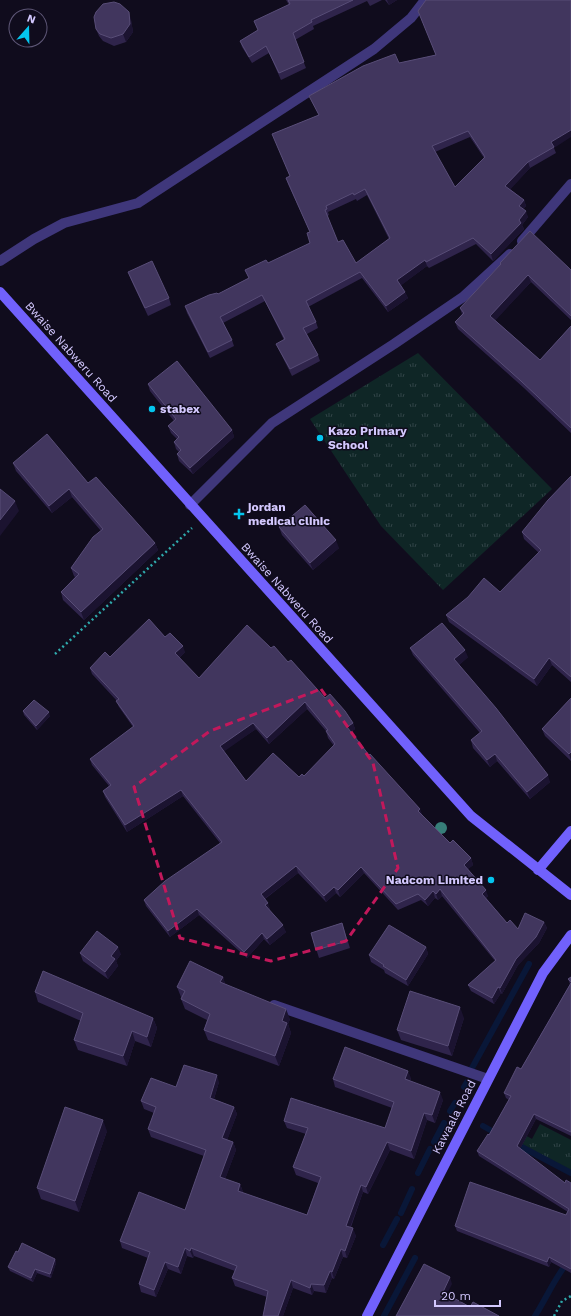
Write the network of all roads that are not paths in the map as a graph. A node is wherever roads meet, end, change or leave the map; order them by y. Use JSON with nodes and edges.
{"nodes":[{"id":1,"x":425,"y":0,"type":"edge"},
{"id":2,"x":571,"y":184,"type":"edge"},
{"id":3,"x":0,"y":261,"type":"edge"},
{"id":4,"x":0,"y":292,"type":"edge"},
{"id":5,"x":190,"y":505,"type":"junction"},
{"id":6,"x":571,"y":831,"type":"edge"},
{"id":7,"x":538,"y":870,"type":"junction"},
{"id":8,"x":571,"y":895,"type":"edge"},
{"id":9,"x":571,"y":935,"type":"edge"},
{"id":10,"x":261,"y":1001,"type":"edge"},
{"id":11,"x":488,"y":1079,"type":"junction"},
{"id":12,"x":367,"y":1316,"type":"edge"}],
"edges":[{"from":1,"to":3,"type":"street"},
{"from":2,"to":5,"type":"street"},
{"from":4,"to":5,"type":"main road","name":"Bwaise Nabweru Road"},
{"from":5,"to":7,"type":"main road","name":"Bwaise Nabweru Road"},
{"from":6,"to":7,"type":"main road"},
{"from":7,"to":8,"type":"main road","name":"Bwaise Nabweru Road"},
{"from":9,"to":11,"type":"main road","name":"Kawaala Road"},
{"from":10,"to":11,"type":"street"},
{"from":11,"to":12,"type":"main road","name":"Kawaala Road"}]}
